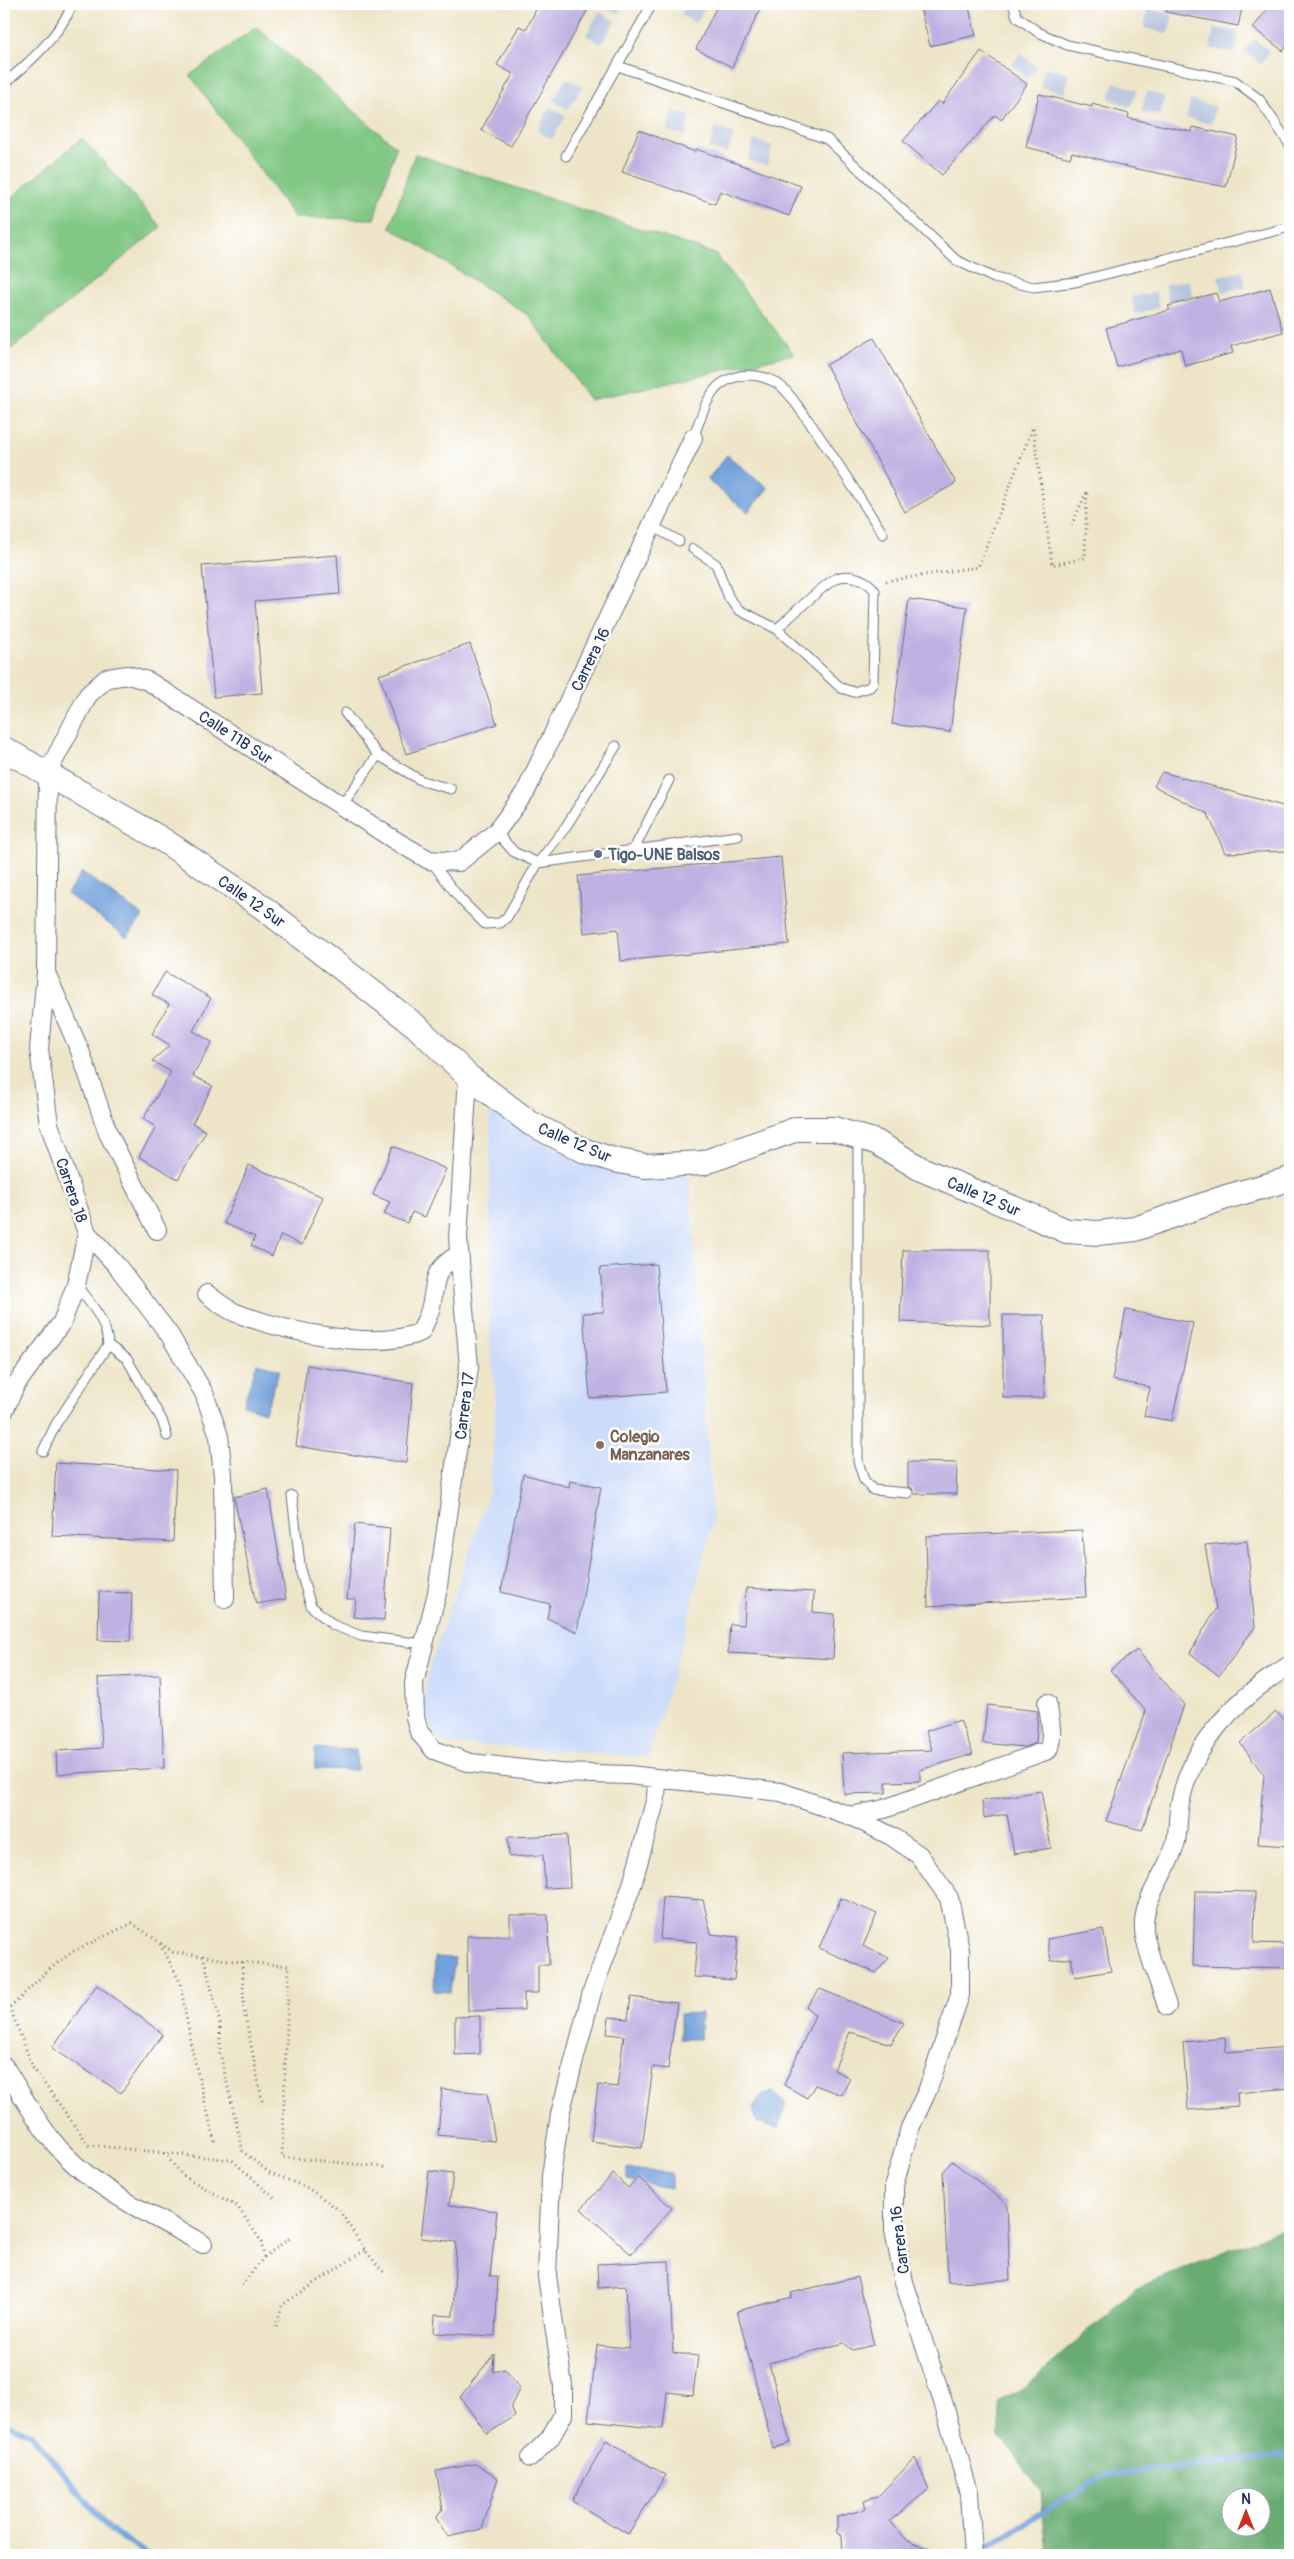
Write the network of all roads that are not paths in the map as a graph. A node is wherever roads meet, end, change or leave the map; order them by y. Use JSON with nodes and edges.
{"nodes":[{"id":1,"x":73,"y":4,"type":"edge"},
{"id":2,"x":652,"y":4,"type":"edge"},
{"id":3,"x":1013,"y":4,"type":"edge"},
{"id":4,"x":618,"y":66,"type":"junction"},
{"id":5,"x":4,"y":84,"type":"edge"},
{"id":6,"x":1290,"y":145,"type":"edge"},
{"id":7,"x":566,"y":156,"type":"dead end"},
{"id":8,"x":1290,"y":227,"type":"edge"},
{"id":9,"x":693,"y":438,"type":"joint"},
{"id":10,"x":652,"y":526,"type":"junction"},
{"id":11,"x":883,"y":534,"type":"dead end"},
{"id":12,"x":678,"y":541,"type":"dead end"},
{"id":13,"x":693,"y":549,"type":"dead end"},
{"id":14,"x":777,"y":629,"type":"junction"},
{"id":15,"x":345,"y":713,"type":"dead end"},
{"id":16,"x":616,"y":746,"type":"dead end"},
{"id":17,"x":4,"y":749,"type":"edge"},
{"id":18,"x":378,"y":755,"type":"junction"},
{"id":19,"x":48,"y":772,"type":"junction"},
{"id":20,"x":669,"y":780,"type":"dead end"},
{"id":21,"x":451,"y":789,"type":"dead end"},
{"id":22,"x":342,"y":805,"type":"junction"},
{"id":23,"x":496,"y":832,"type":"junction"},
{"id":24,"x":738,"y":836,"type":"dead end"},
{"id":25,"x":633,"y":850,"type":"junction"},
{"id":26,"x":429,"y":860,"type":"junction"},
{"id":27,"x":460,"y":862,"type":"joint"},
{"id":28,"x":538,"y":863,"type":"junction"},
{"id":29,"x":46,"y":972,"type":"junction"},
{"id":30,"x":468,"y":1076,"type":"junction"},
{"id":31,"x":858,"y":1137,"type":"junction"},
{"id":32,"x":1290,"y":1179,"type":"edge"},
{"id":33,"x":157,"y":1230,"type":"dead end"},
{"id":34,"x":87,"y":1233,"type":"junction"},
{"id":35,"x":459,"y":1254,"type":"junction"},
{"id":36,"x":76,"y":1285,"type":"junction"},
{"id":37,"x":207,"y":1294,"type":"dead end"},
{"id":38,"x":108,"y":1345,"type":"junction"},
{"id":39,"x":4,"y":1411,"type":"edge"},
{"id":40,"x":166,"y":1436,"type":"dead end"},
{"id":41,"x":43,"y":1452,"type":"dead end"},
{"id":42,"x":908,"y":1493,"type":"dead end"},
{"id":43,"x":292,"y":1496,"type":"dead end"},
{"id":44,"x":225,"y":1599,"type":"dead end"},
{"id":45,"x":424,"y":1644,"type":"junction"},
{"id":46,"x":1290,"y":1665,"type":"edge"},
{"id":47,"x":1047,"y":1703,"type":"dead end"},
{"id":48,"x":657,"y":1779,"type":"junction"},
{"id":49,"x":851,"y":1816,"type":"junction"},
{"id":50,"x":1167,"y":2006,"type":"dead end"},
{"id":51,"x":4,"y":2066,"type":"edge"},
{"id":52,"x":204,"y":2244,"type":"dead end"},
{"id":53,"x":530,"y":2458,"type":"dead end"},
{"id":54,"x":973,"y":2555,"type":"edge"}],
"edges":[{"from":1,"to":5,"type":"lane"},
{"from":2,"to":4,"type":"lane"},
{"from":3,"to":6,"type":"lane"},
{"from":4,"to":7,"type":"lane"},
{"from":4,"to":8,"type":"lane"},
{"from":9,"to":10,"type":"street","name":"Carrera 16"},
{"from":9,"to":11,"type":"lane"},
{"from":10,"to":12,"type":"lane"},
{"from":10,"to":23,"type":"street","name":"Carrera 16"},
{"from":13,"to":14,"type":"lane"},
{"from":14,"to":14,"type":"lane"},
{"from":15,"to":18,"type":"lane"},
{"from":16,"to":28,"type":"lane"},
{"from":17,"to":19,"type":"main road","name":"Calle 12 Sur"},
{"from":18,"to":21,"type":"lane"},
{"from":18,"to":22,"type":"lane"},
{"from":19,"to":22,"type":"street","name":"Calle 11B Sur"},
{"from":19,"to":29,"type":"street","name":"Carrera 18"},
{"from":19,"to":30,"type":"main road","name":"Calle 12 Sur"},
{"from":20,"to":25,"type":"lane"},
{"from":22,"to":26,"type":"street","name":"Calle 11B Sur"},
{"from":23,"to":27,"type":"street","name":"Carrera 16"},
{"from":23,"to":28,"type":"lane"},
{"from":24,"to":25,"type":"lane"},
{"from":25,"to":28,"type":"lane"},
{"from":26,"to":27,"type":"street","name":"Calle 11B Sur"},
{"from":26,"to":28,"type":"lane"},
{"from":29,"to":33,"type":"street"},
{"from":29,"to":34,"type":"street","name":"Carrera 18"},
{"from":30,"to":31,"type":"main road","name":"Calle 12 Sur"},
{"from":30,"to":35,"type":"street","name":"Carrera 17"},
{"from":31,"to":32,"type":"main road","name":"Calle 12 Sur"},
{"from":31,"to":42,"type":"lane"},
{"from":34,"to":36,"type":"street"},
{"from":34,"to":44,"type":"street","name":"Carrera 18"},
{"from":35,"to":37,"type":"street"},
{"from":35,"to":45,"type":"street","name":"Carrera 17"},
{"from":36,"to":38,"type":"lane"},
{"from":36,"to":39,"type":"street"},
{"from":38,"to":40,"type":"lane"},
{"from":38,"to":41,"type":"lane"},
{"from":43,"to":45,"type":"lane"},
{"from":45,"to":48,"type":"street","name":"Carrera 17"},
{"from":46,"to":50,"type":"street"},
{"from":47,"to":49,"type":"street"},
{"from":48,"to":49,"type":"street"},
{"from":48,"to":53,"type":"street"},
{"from":49,"to":54,"type":"street","name":"Carrera 16"},
{"from":51,"to":52,"type":"street"}]}
